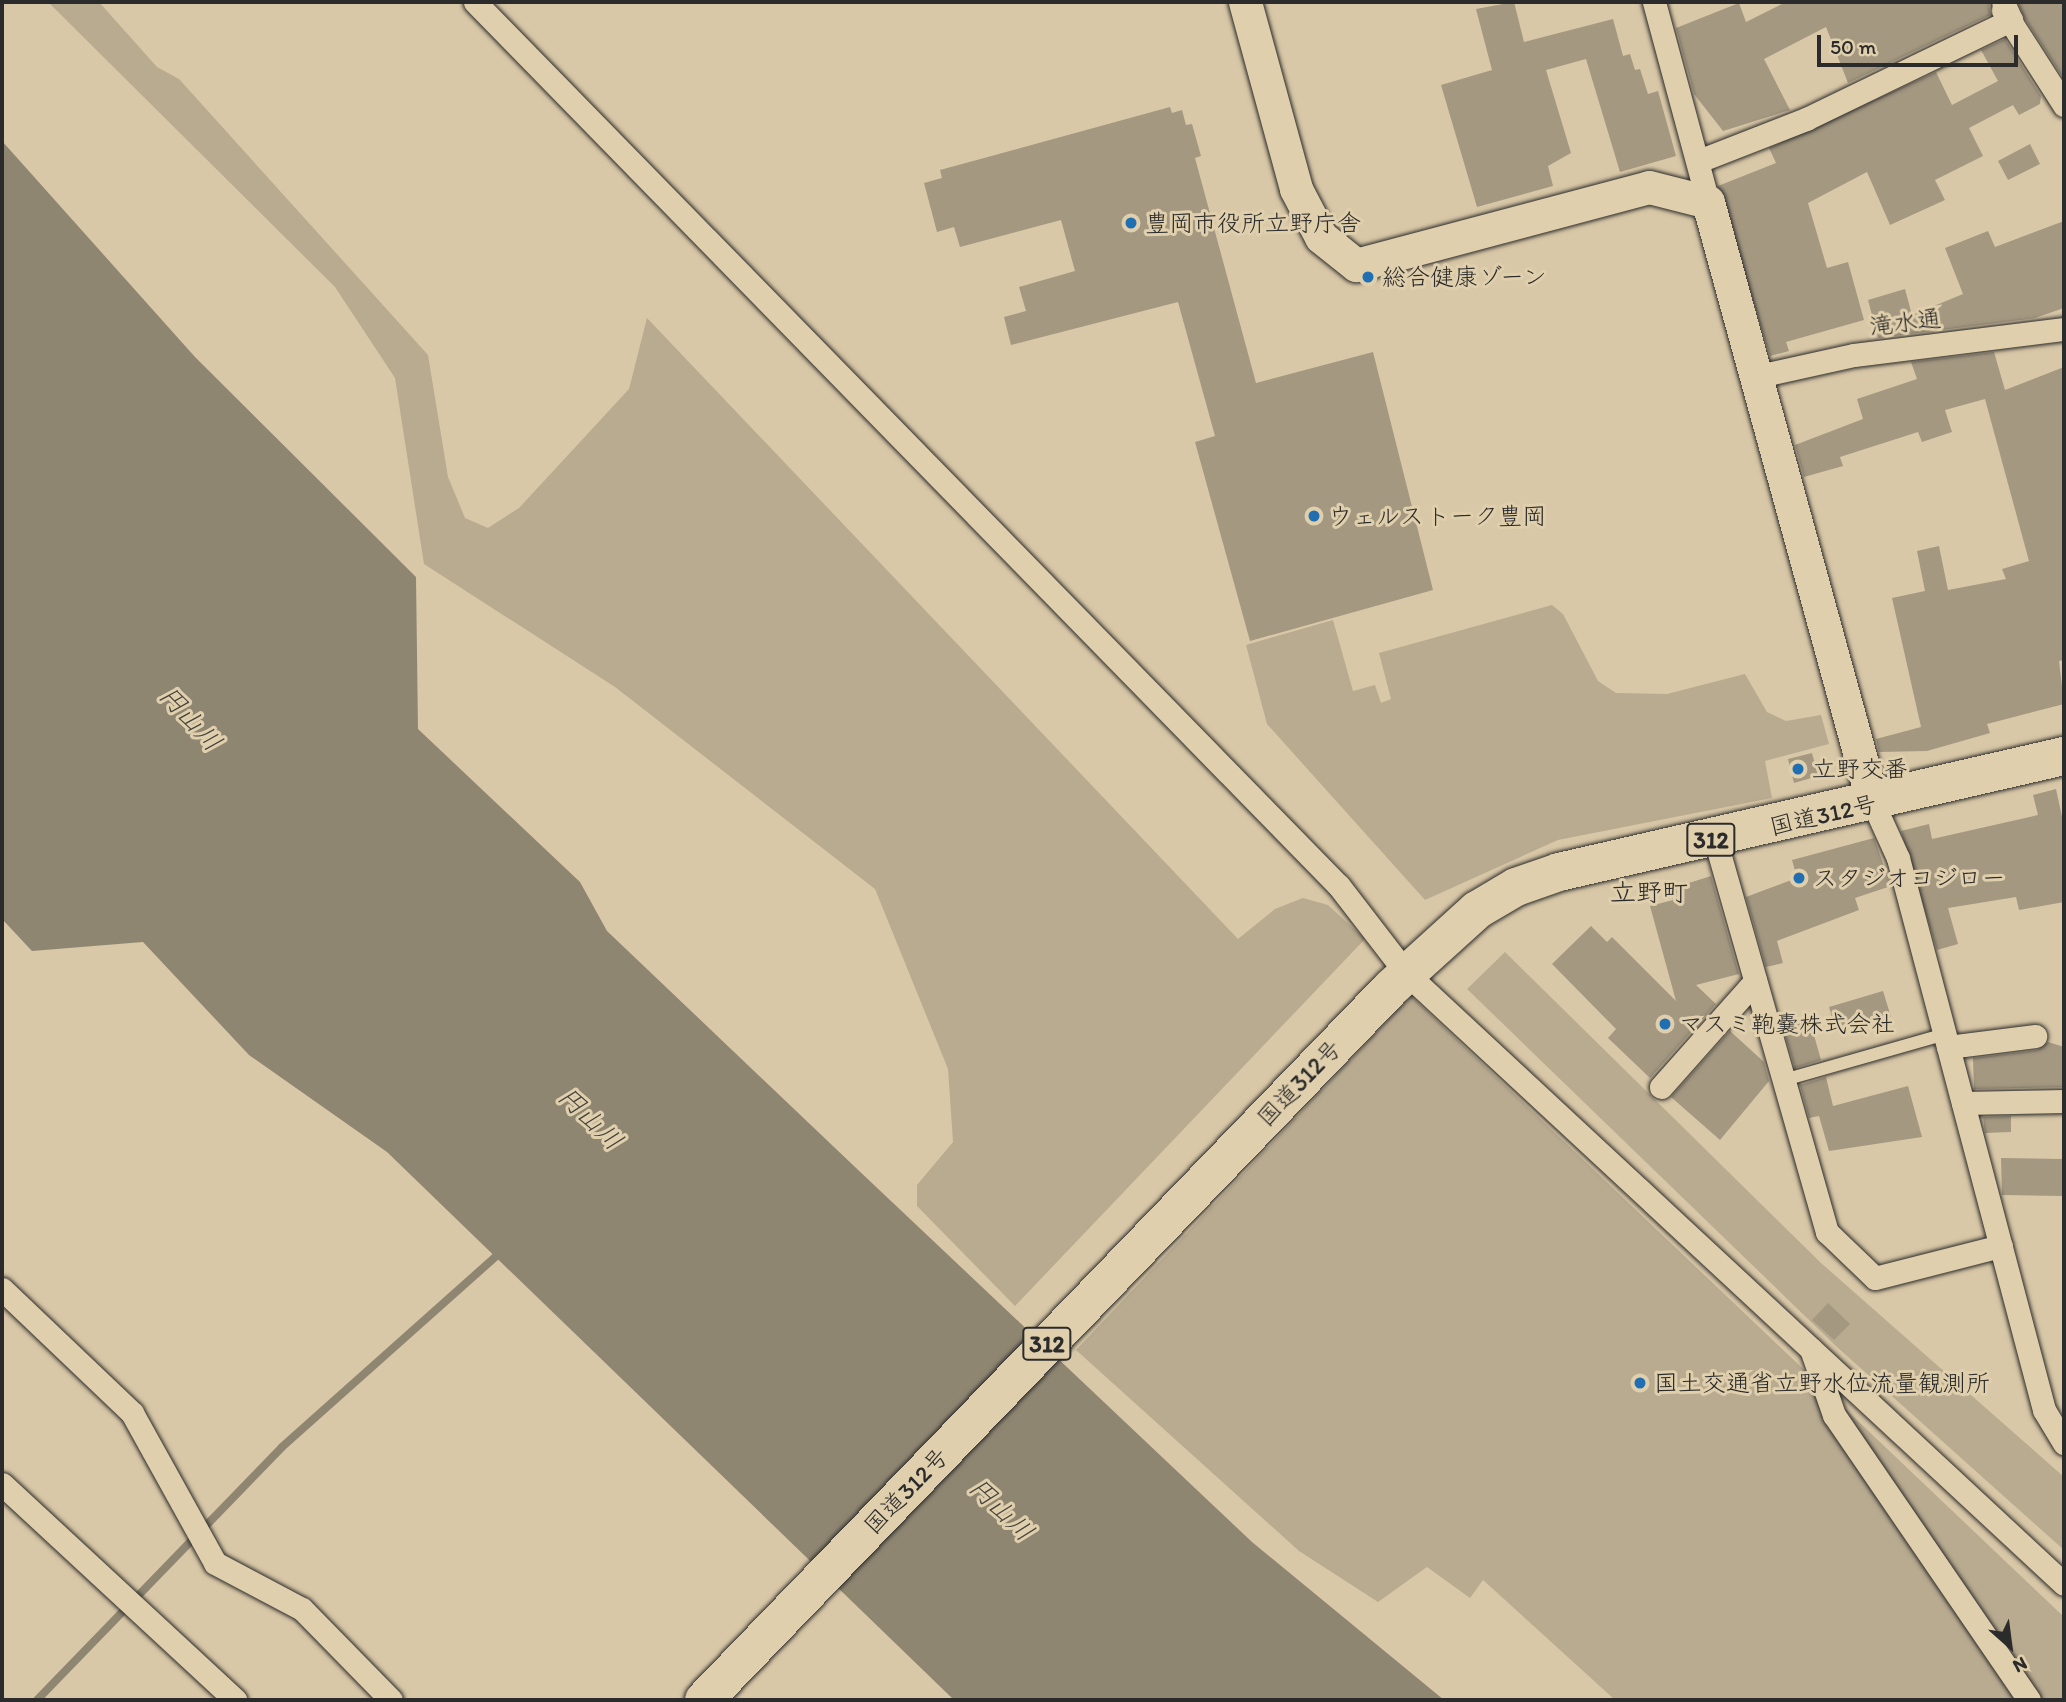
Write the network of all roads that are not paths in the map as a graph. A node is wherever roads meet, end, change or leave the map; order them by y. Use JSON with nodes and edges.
{"nodes":[{"id":1,"x":475,"y":2,"type":"edge"},
{"id":2,"x":1245,"y":2,"type":"edge"},
{"id":3,"x":1654,"y":2,"type":"edge"},
{"id":4,"x":1997,"y":2,"type":"edge"},
{"id":5,"x":2007,"y":11,"type":"edge"},
{"id":6,"x":2064,"y":104,"type":"edge"},
{"id":7,"x":1701,"y":160,"type":"junction"},
{"id":8,"x":1708,"y":202,"type":"junction"},
{"id":9,"x":2064,"y":329,"type":"edge"},
{"id":10,"x":1754,"y":377,"type":"junction"},
{"id":11,"x":2064,"y":756,"type":"edge"},
{"id":12,"x":1874,"y":803,"type":"junction"},
{"id":13,"x":1715,"y":839,"type":"junction"},
{"id":14,"x":1398,"y":980,"type":"junction"},
{"id":15,"x":1755,"y":981,"type":"junction"},
{"id":16,"x":2035,"y":1036,"type":"dead end"},
{"id":17,"x":1946,"y":1040,"type":"junction"},
{"id":18,"x":1784,"y":1080,"type":"junction"},
{"id":19,"x":1661,"y":1087,"type":"dead end"},
{"id":20,"x":2064,"y":1101,"type":"edge"},
{"id":21,"x":1963,"y":1103,"type":"junction"},
{"id":22,"x":2001,"y":1246,"type":"junction"},
{"id":23,"x":2,"y":1289,"type":"edge"},
{"id":24,"x":1811,"y":1349,"type":"junction"},
{"id":25,"x":2064,"y":1443,"type":"edge"},
{"id":26,"x":2,"y":1484,"type":"edge"},
{"id":27,"x":2064,"y":1584,"type":"edge"},
{"id":28,"x":235,"y":1700,"type":"edge"},
{"id":29,"x":391,"y":1700,"type":"edge"},
{"id":30,"x":704,"y":1700,"type":"edge"},
{"id":31,"x":2029,"y":1700,"type":"edge"}],
"edges":[{"from":1,"to":14,"type":"street"},
{"from":2,"to":8,"type":"street"},
{"from":3,"to":7,"type":"street"},
{"from":4,"to":5,"type":"street"},
{"from":5,"to":6,"type":"street"},
{"from":5,"to":7,"type":"street"},
{"from":7,"to":8,"type":"street"},
{"from":8,"to":10,"type":"street"},
{"from":9,"to":10,"type":"street","name":"滝水通"},
{"from":10,"to":12,"type":"street"},
{"from":11,"to":12,"type":"highway","name":"国道312号","number":"312"},
{"from":12,"to":13,"type":"highway","name":"国道312号","number":"312"},
{"from":12,"to":17,"type":"street"},
{"from":13,"to":14,"type":"highway","name":"国道312号","number":"312"},
{"from":13,"to":15,"type":"street"},
{"from":14,"to":24,"type":"street"},
{"from":14,"to":30,"type":"highway","name":"国道312号","number":"312"},
{"from":15,"to":18,"type":"street"},
{"from":15,"to":19,"type":"street"},
{"from":16,"to":17,"type":"street"},
{"from":17,"to":18,"type":"lane"},
{"from":17,"to":21,"type":"street"},
{"from":18,"to":22,"type":"street"},
{"from":20,"to":21,"type":"street"},
{"from":21,"to":22,"type":"street"},
{"from":22,"to":25,"type":"street"},
{"from":23,"to":29,"type":"street"},
{"from":24,"to":27,"type":"street"},
{"from":24,"to":31,"type":"street"},
{"from":26,"to":28,"type":"street"}]}
